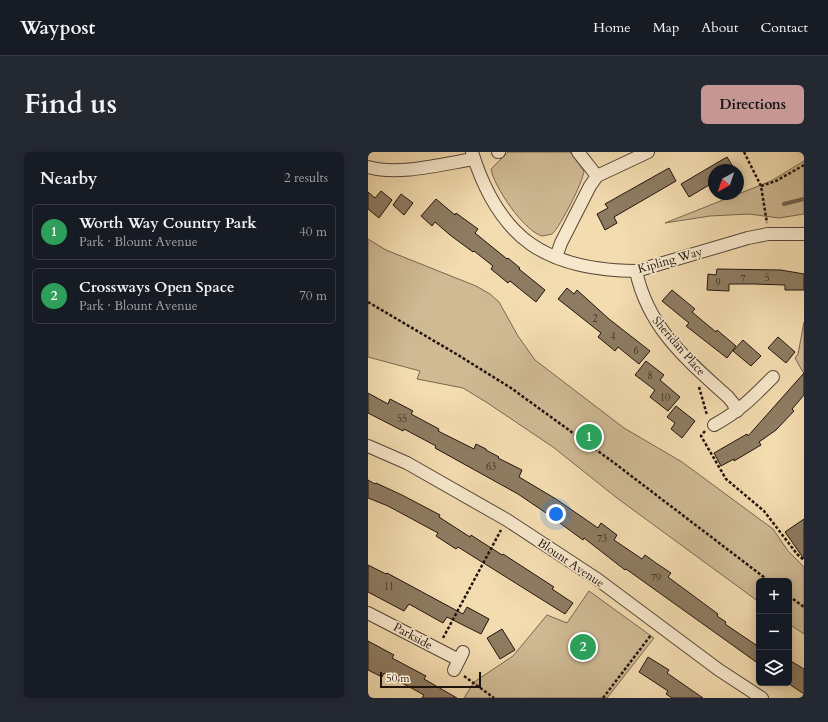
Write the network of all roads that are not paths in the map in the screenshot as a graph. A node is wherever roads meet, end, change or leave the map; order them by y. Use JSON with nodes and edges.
{"nodes":[{"id":1,"x":578,"y":152,"type":"edge"},
{"id":2,"x":648,"y":152,"type":"edge"},
{"id":3,"x":473,"y":156,"type":"edge"},
{"id":4,"x":368,"y":167,"type":"edge"},
{"id":5,"x":597,"y":176,"type":"junction"},
{"id":6,"x":804,"y":234,"type":"edge"},
{"id":7,"x":556,"y":257,"type":"junction"},
{"id":8,"x":636,"y":271,"type":"junction"},
{"id":9,"x":773,"y":377,"type":"dead end"},
{"id":10,"x":737,"y":412,"type":"junction"},
{"id":11,"x":712,"y":425,"type":"road end"},
{"id":12,"x":368,"y":446,"type":"edge"},
{"id":13,"x":368,"y":613,"type":"edge"},
{"id":14,"x":458,"y":660,"type":"dead end"},
{"id":15,"x":762,"y":698,"type":"edge"}],
"edges":[{"from":1,"to":5,"type":"street"},
{"from":2,"to":5,"type":"street"},
{"from":3,"to":4,"type":"street"},
{"from":3,"to":7,"type":"street","name":"Kipling Way"},
{"from":5,"to":7,"type":"street"},
{"from":6,"to":8,"type":"street","name":"Kipling Way"},
{"from":7,"to":8,"type":"street","name":"Kipling Way"},
{"from":8,"to":10,"type":"street","name":"Sheridan Place"},
{"from":9,"to":10,"type":"street"},
{"from":10,"to":11,"type":"street"},
{"from":12,"to":15,"type":"street","name":"Blount Avenue"},
{"from":13,"to":14,"type":"street","name":"Parkside"}]}
